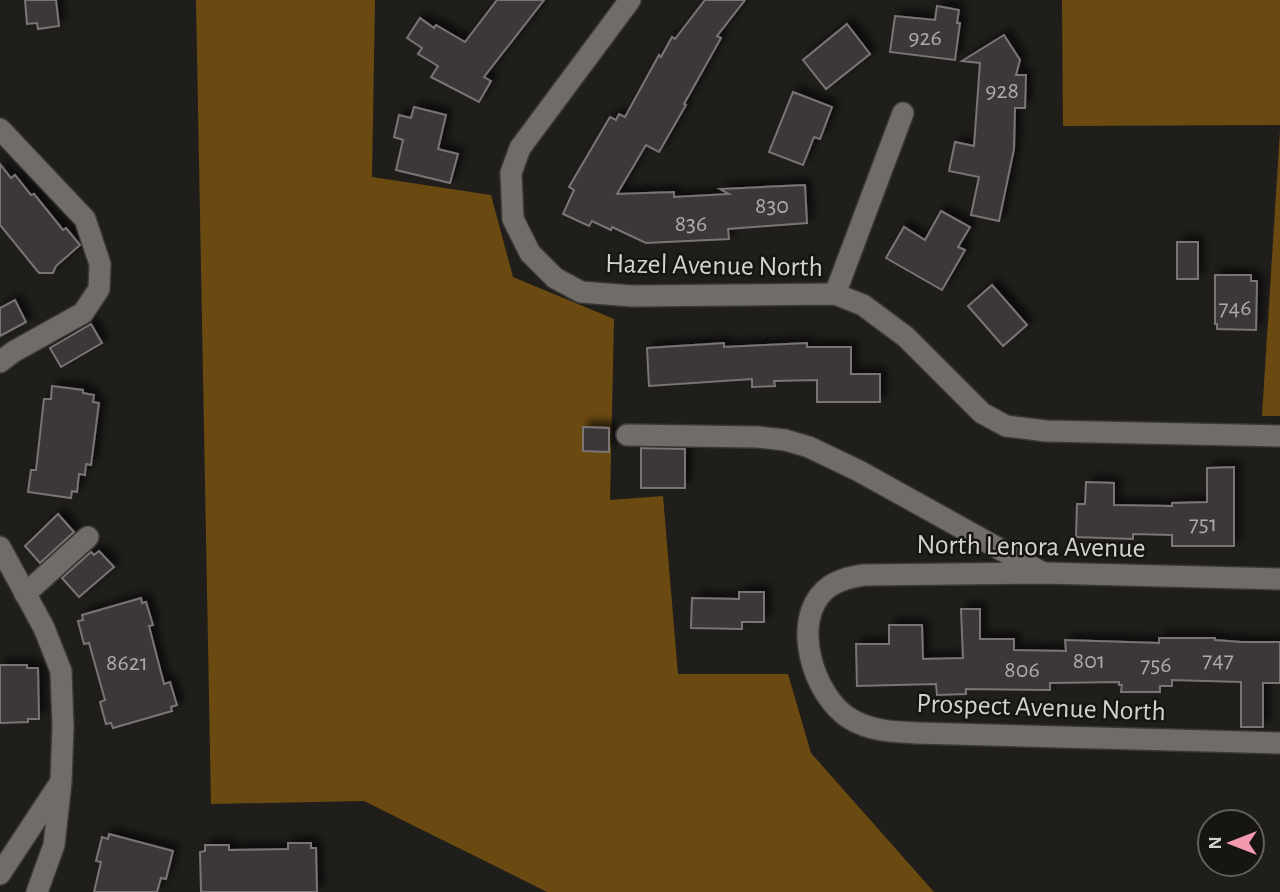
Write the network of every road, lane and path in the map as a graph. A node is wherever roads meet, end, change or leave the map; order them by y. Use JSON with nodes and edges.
{"nodes":[{"id":1,"x":629,"y":0,"type":"edge"},
{"id":2,"x":903,"y":113,"type":"dead end"},
{"id":3,"x":0,"y":130,"type":"edge"},
{"id":4,"x":835,"y":294,"type":"junction"},
{"id":5,"x":0,"y":362,"type":"edge"},
{"id":6,"x":627,"y":435,"type":"dead end"},
{"id":7,"x":1280,"y":436,"type":"edge"},
{"id":8,"x":88,"y":537,"type":"dead end"},
{"id":9,"x":0,"y":547,"type":"edge"},
{"id":10,"x":1044,"y":573,"type":"junction"},
{"id":11,"x":1280,"y":579,"type":"edge"},
{"id":12,"x":25,"y":594,"type":"junction"},
{"id":13,"x":818,"y":684,"type":"joint"},
{"id":14,"x":1280,"y":743,"type":"edge"},
{"id":15,"x":61,"y":782,"type":"junction"},
{"id":16,"x":0,"y":874,"type":"edge"},
{"id":17,"x":37,"y":892,"type":"edge"}],
"edges":[{"from":1,"to":4,"type":"street","name":"Hazel Avenue North"},
{"from":2,"to":4,"type":"street"},
{"from":3,"to":5,"type":"street"},
{"from":4,"to":7,"type":"street","name":"Hazel Avenue North"},
{"from":6,"to":10,"type":"street"},
{"from":8,"to":12,"type":"street"},
{"from":9,"to":12,"type":"street"},
{"from":10,"to":11,"type":"street","name":"North Lenora Avenue"},
{"from":10,"to":13,"type":"street","name":"North Lenora Avenue"},
{"from":12,"to":15,"type":"street"},
{"from":13,"to":14,"type":"street","name":"Prospect Avenue North"},
{"from":15,"to":16,"type":"street"},
{"from":15,"to":17,"type":"street"}]}
